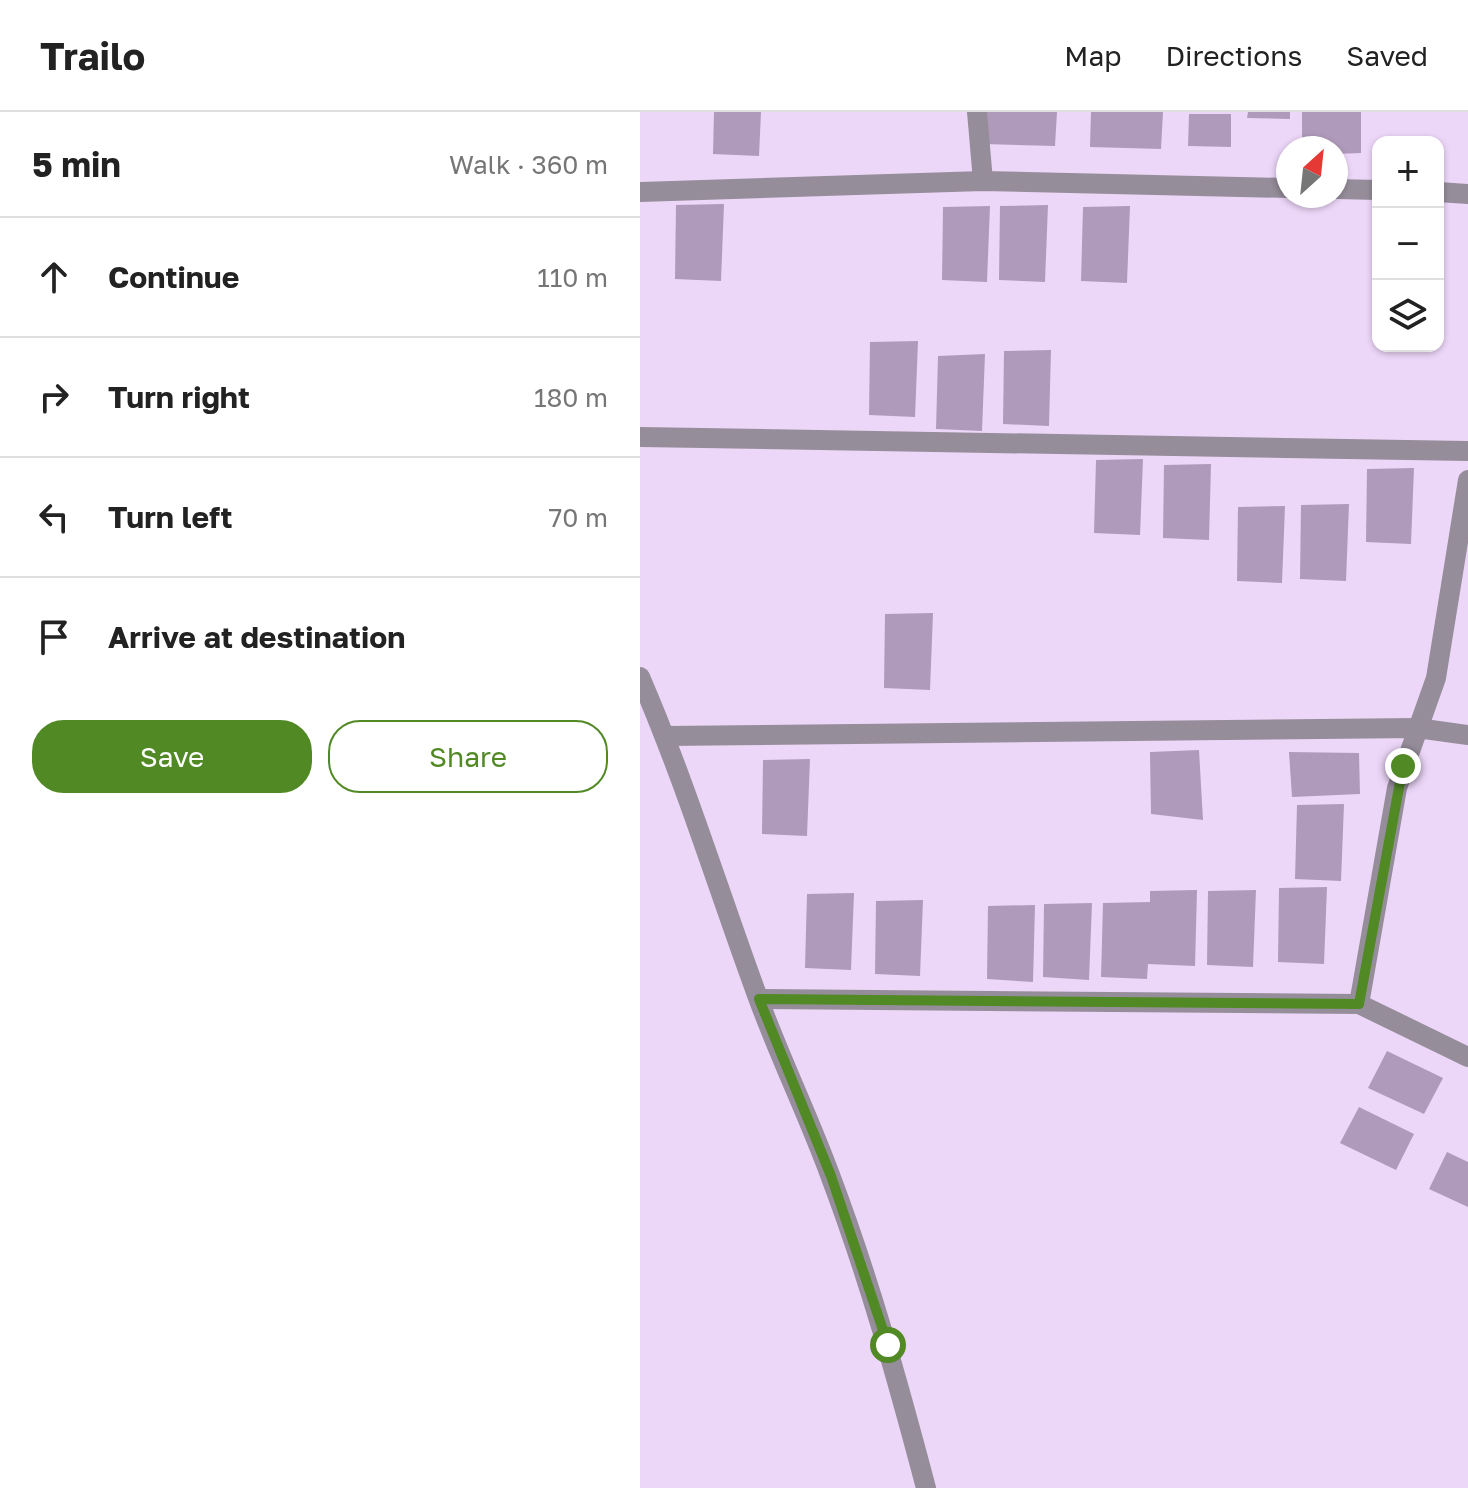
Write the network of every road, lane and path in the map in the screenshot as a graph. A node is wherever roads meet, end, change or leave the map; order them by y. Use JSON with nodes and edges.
{"nodes":[{"id":1,"x":977,"y":112,"type":"edge"},
{"id":2,"x":983,"y":181,"type":"junction"},
{"id":3,"x":1276,"y":188,"type":"edge"},
{"id":4,"x":1348,"y":189,"type":"edge"},
{"id":5,"x":1372,"y":190,"type":"edge"},
{"id":6,"x":640,"y":192,"type":"edge"},
{"id":7,"x":1444,"y":192,"type":"edge"},
{"id":8,"x":1468,"y":194,"type":"edge"},
{"id":9,"x":640,"y":437,"type":"edge"},
{"id":10,"x":1468,"y":451,"type":"edge"},
{"id":11,"x":1468,"y":480,"type":"edge"},
{"id":12,"x":640,"y":677,"type":"edge"},
{"id":13,"x":1417,"y":728,"type":"junction"},
{"id":14,"x":1468,"y":735,"type":"edge"},
{"id":15,"x":665,"y":736,"type":"junction"},
{"id":16,"x":759,"y":999,"type":"junction"},
{"id":17,"x":1359,"y":1004,"type":"junction"},
{"id":18,"x":1468,"y":1057,"type":"edge"},
{"id":19,"x":926,"y":1488,"type":"edge"}],
"edges":[{"from":1,"to":2,"type":"street"},
{"from":2,"to":3,"type":"street"},
{"from":2,"to":6,"type":"street"},
{"from":4,"to":5,"type":"street"},
{"from":7,"to":8,"type":"street"},
{"from":9,"to":10,"type":"street"},
{"from":11,"to":13,"type":"street"},
{"from":12,"to":15,"type":"street"},
{"from":13,"to":14,"type":"street"},
{"from":13,"to":15,"type":"street"},
{"from":13,"to":17,"type":"street"},
{"from":15,"to":16,"type":"street"},
{"from":16,"to":17,"type":"street"},
{"from":16,"to":19,"type":"street"},
{"from":17,"to":18,"type":"street"}]}
